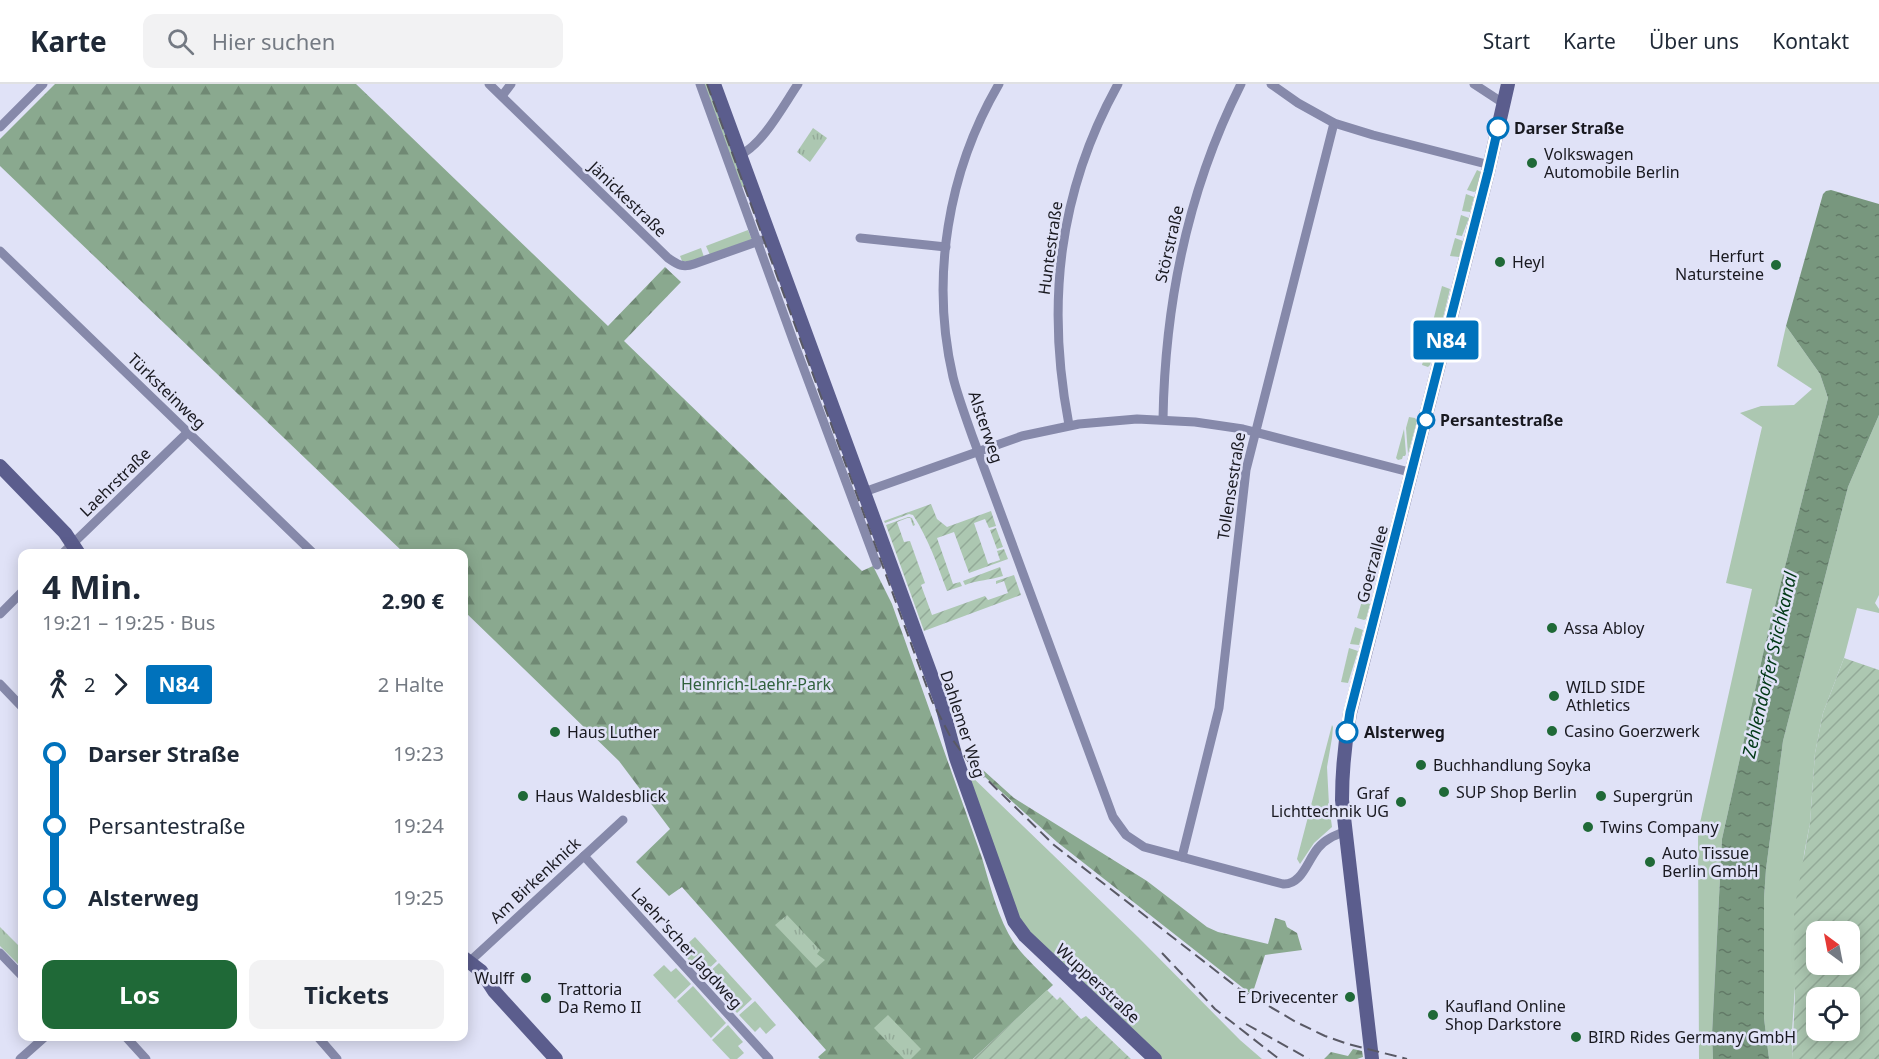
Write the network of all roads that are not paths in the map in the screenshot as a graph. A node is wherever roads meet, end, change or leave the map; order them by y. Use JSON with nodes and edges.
{"nodes":[{"id":1,"x":43,"y":84,"type":"edge"},
{"id":2,"x":489,"y":84,"type":"edge"},
{"id":3,"x":511,"y":84,"type":"edge"},
{"id":4,"x":700,"y":84,"type":"edge"},
{"id":5,"x":714,"y":84,"type":"edge"},
{"id":6,"x":798,"y":84,"type":"edge"},
{"id":7,"x":999,"y":84,"type":"edge"},
{"id":8,"x":1118,"y":84,"type":"edge"},
{"id":9,"x":1241,"y":84,"type":"edge"},
{"id":10,"x":1272,"y":84,"type":"edge"},
{"id":11,"x":1474,"y":84,"type":"edge"},
{"id":12,"x":1508,"y":84,"type":"edge"},
{"id":13,"x":502,"y":96,"type":"junction"},
{"id":14,"x":1503,"y":103,"type":"junction"},
{"id":15,"x":1334,"y":123,"type":"junction"},
{"id":16,"x":0,"y":128,"type":"edge"},
{"id":17,"x":740,"y":155,"type":"junction"},
{"id":18,"x":1490,"y":165,"type":"junction"},
{"id":19,"x":746,"y":189,"type":"junction"},
{"id":20,"x":860,"y":238,"type":"dead end"},
{"id":21,"x":764,"y":240,"type":"junction"},
{"id":22,"x":946,"y":247,"type":"junction"},
{"id":23,"x":0,"y":251,"type":"edge"},
{"id":24,"x":783,"y":291,"type":"junction"},
{"id":25,"x":798,"y":312,"type":"junction"},
{"id":26,"x":784,"y":317,"type":"junction"},
{"id":27,"x":793,"y":340,"type":"junction"},
{"id":28,"x":805,"y":345,"type":"junction"},
{"id":29,"x":1163,"y":419,"type":"junction"},
{"id":30,"x":1069,"y":426,"type":"junction"},
{"id":31,"x":188,"y":432,"type":"junction"},
{"id":32,"x":1255,"y":432,"type":"junction"},
{"id":33,"x":978,"y":451,"type":"junction"},
{"id":34,"x":0,"y":466,"type":"edge"},
{"id":35,"x":1413,"y":473,"type":"junction"},
{"id":36,"x":850,"y":474,"type":"junction"},
{"id":37,"x":864,"y":492,"type":"junction"},
{"id":38,"x":871,"y":530,"type":"junction"},
{"id":39,"x":71,"y":545,"type":"edge"},
{"id":40,"x":309,"y":549,"type":"edge"},
{"id":41,"x":877,"y":565,"type":"dead end"},
{"id":42,"x":18,"y":596,"type":"edge"},
{"id":43,"x":0,"y":614,"type":"edge"},
{"id":44,"x":0,"y":684,"type":"edge"},
{"id":45,"x":18,"y":703,"type":"edge"},
{"id":46,"x":623,"y":820,"type":"dead end"},
{"id":47,"x":1346,"y":831,"type":"junction"},
{"id":48,"x":584,"y":856,"type":"junction"},
{"id":49,"x":1182,"y":857,"type":"junction"},
{"id":50,"x":1020,"y":929,"type":"joint"},
{"id":51,"x":0,"y":953,"type":"edge"},
{"id":52,"x":468,"y":958,"type":"edge"},
{"id":53,"x":468,"y":966,"type":"edge"},
{"id":54,"x":18,"y":972,"type":"edge"},
{"id":55,"x":40,"y":1041,"type":"edge"},
{"id":56,"x":130,"y":1041,"type":"edge"},
{"id":57,"x":321,"y":1041,"type":"edge"},
{"id":58,"x":20,"y":1059,"type":"edge"},
{"id":59,"x":146,"y":1059,"type":"edge"},
{"id":60,"x":337,"y":1059,"type":"edge"},
{"id":61,"x":556,"y":1059,"type":"edge"},
{"id":62,"x":769,"y":1059,"type":"edge"},
{"id":63,"x":1155,"y":1059,"type":"edge"},
{"id":64,"x":1372,"y":1059,"type":"edge"}],
"edges":[{"from":1,"to":16,"type":"street"},
{"from":2,"to":13,"type":"street","name":"Jänickestraße"},
{"from":3,"to":13,"type":"street"},
{"from":4,"to":19,"type":"street","name":"Dahlemer Weg"},
{"from":5,"to":17,"type":"main road","name":"Dahlemer Weg"},
{"from":6,"to":17,"type":"street"},
{"from":7,"to":22,"type":"street","name":"Alsterweg"},
{"from":8,"to":30,"type":"street","name":"Huntestraße"},
{"from":9,"to":29,"type":"street","name":"Störstraße"},
{"from":10,"to":15,"type":"street"},
{"from":11,"to":14,"type":"street"},
{"from":12,"to":14,"type":"main road","name":"Goerzallee"},
{"from":13,"to":21,"type":"street","name":"Jänickestraße"},
{"from":14,"to":18,"type":"main road","name":"Goerzallee"},
{"from":15,"to":18,"type":"street"},
{"from":15,"to":32,"type":"street","name":"Tollensestraße"},
{"from":17,"to":19,"type":"main road","name":"Dahlemer Weg"},
{"from":18,"to":35,"type":"main road","name":"Goerzallee"},
{"from":19,"to":21,"type":"main road","name":"Dahlemer Weg"},
{"from":20,"to":22,"type":"street"},
{"from":21,"to":24,"type":"main road","name":"Dahlemer Weg"},
{"from":22,"to":33,"type":"street","name":"Alsterweg"},
{"from":23,"to":31,"type":"street","name":"Türksteinweg"},
{"from":24,"to":25,"type":"main road","name":"Dahlemer Weg"},
{"from":24,"to":26,"type":"street","name":"Dahlemer Weg"},
{"from":25,"to":26,"type":"street"},
{"from":25,"to":28,"type":"main road","name":"Dahlemer Weg"},
{"from":26,"to":27,"type":"street","name":"Dahlemer Weg"},
{"from":27,"to":28,"type":"street"},
{"from":27,"to":28,"type":"street","name":"Dahlemer Weg"},
{"from":28,"to":36,"type":"main road","name":"Dahlemer Weg"},
{"from":29,"to":30,"type":"street"},
{"from":29,"to":32,"type":"street"},
{"from":30,"to":33,"type":"street"},
{"from":31,"to":39,"type":"street","name":"Laehrstraße"},
{"from":31,"to":40,"type":"street","name":"Türksteinweg"},
{"from":32,"to":35,"type":"street"},
{"from":32,"to":49,"type":"street","name":"Tollensestraße"},
{"from":33,"to":37,"type":"street"},
{"from":33,"to":49,"type":"street","name":"Alsterweg"},
{"from":34,"to":39,"type":"main road"},
{"from":35,"to":47,"type":"main road","name":"Goerzallee"},
{"from":36,"to":37,"type":"main road","name":"Dahlemer Weg"},
{"from":36,"to":38,"type":"street","name":"Dahlemer Weg"},
{"from":37,"to":38,"type":"main road","name":"Dahlemer Weg"},
{"from":38,"to":41,"type":"street","name":"Dahlemer Weg"},
{"from":38,"to":50,"type":"main road","name":"Dahlemer Weg"},
{"from":42,"to":43,"type":"street"},
{"from":44,"to":45,"type":"street"},
{"from":46,"to":48,"type":"street","name":"Am Birkenknick"},
{"from":47,"to":49,"type":"street","name":"Alsterweg"},
{"from":47,"to":64,"type":"main road","name":"Goerzallee"},
{"from":48,"to":52,"type":"street","name":"Am Birkenknick"},
{"from":48,"to":62,"type":"street","name":"Laehr'scher Jagdweg"},
{"from":50,"to":63,"type":"main road","name":"Wupperstraße"},
{"from":51,"to":54,"type":"street"},
{"from":53,"to":61,"type":"main road"},
{"from":55,"to":58,"type":"street"},
{"from":56,"to":59,"type":"street"},
{"from":57,"to":60,"type":"street"}]}
